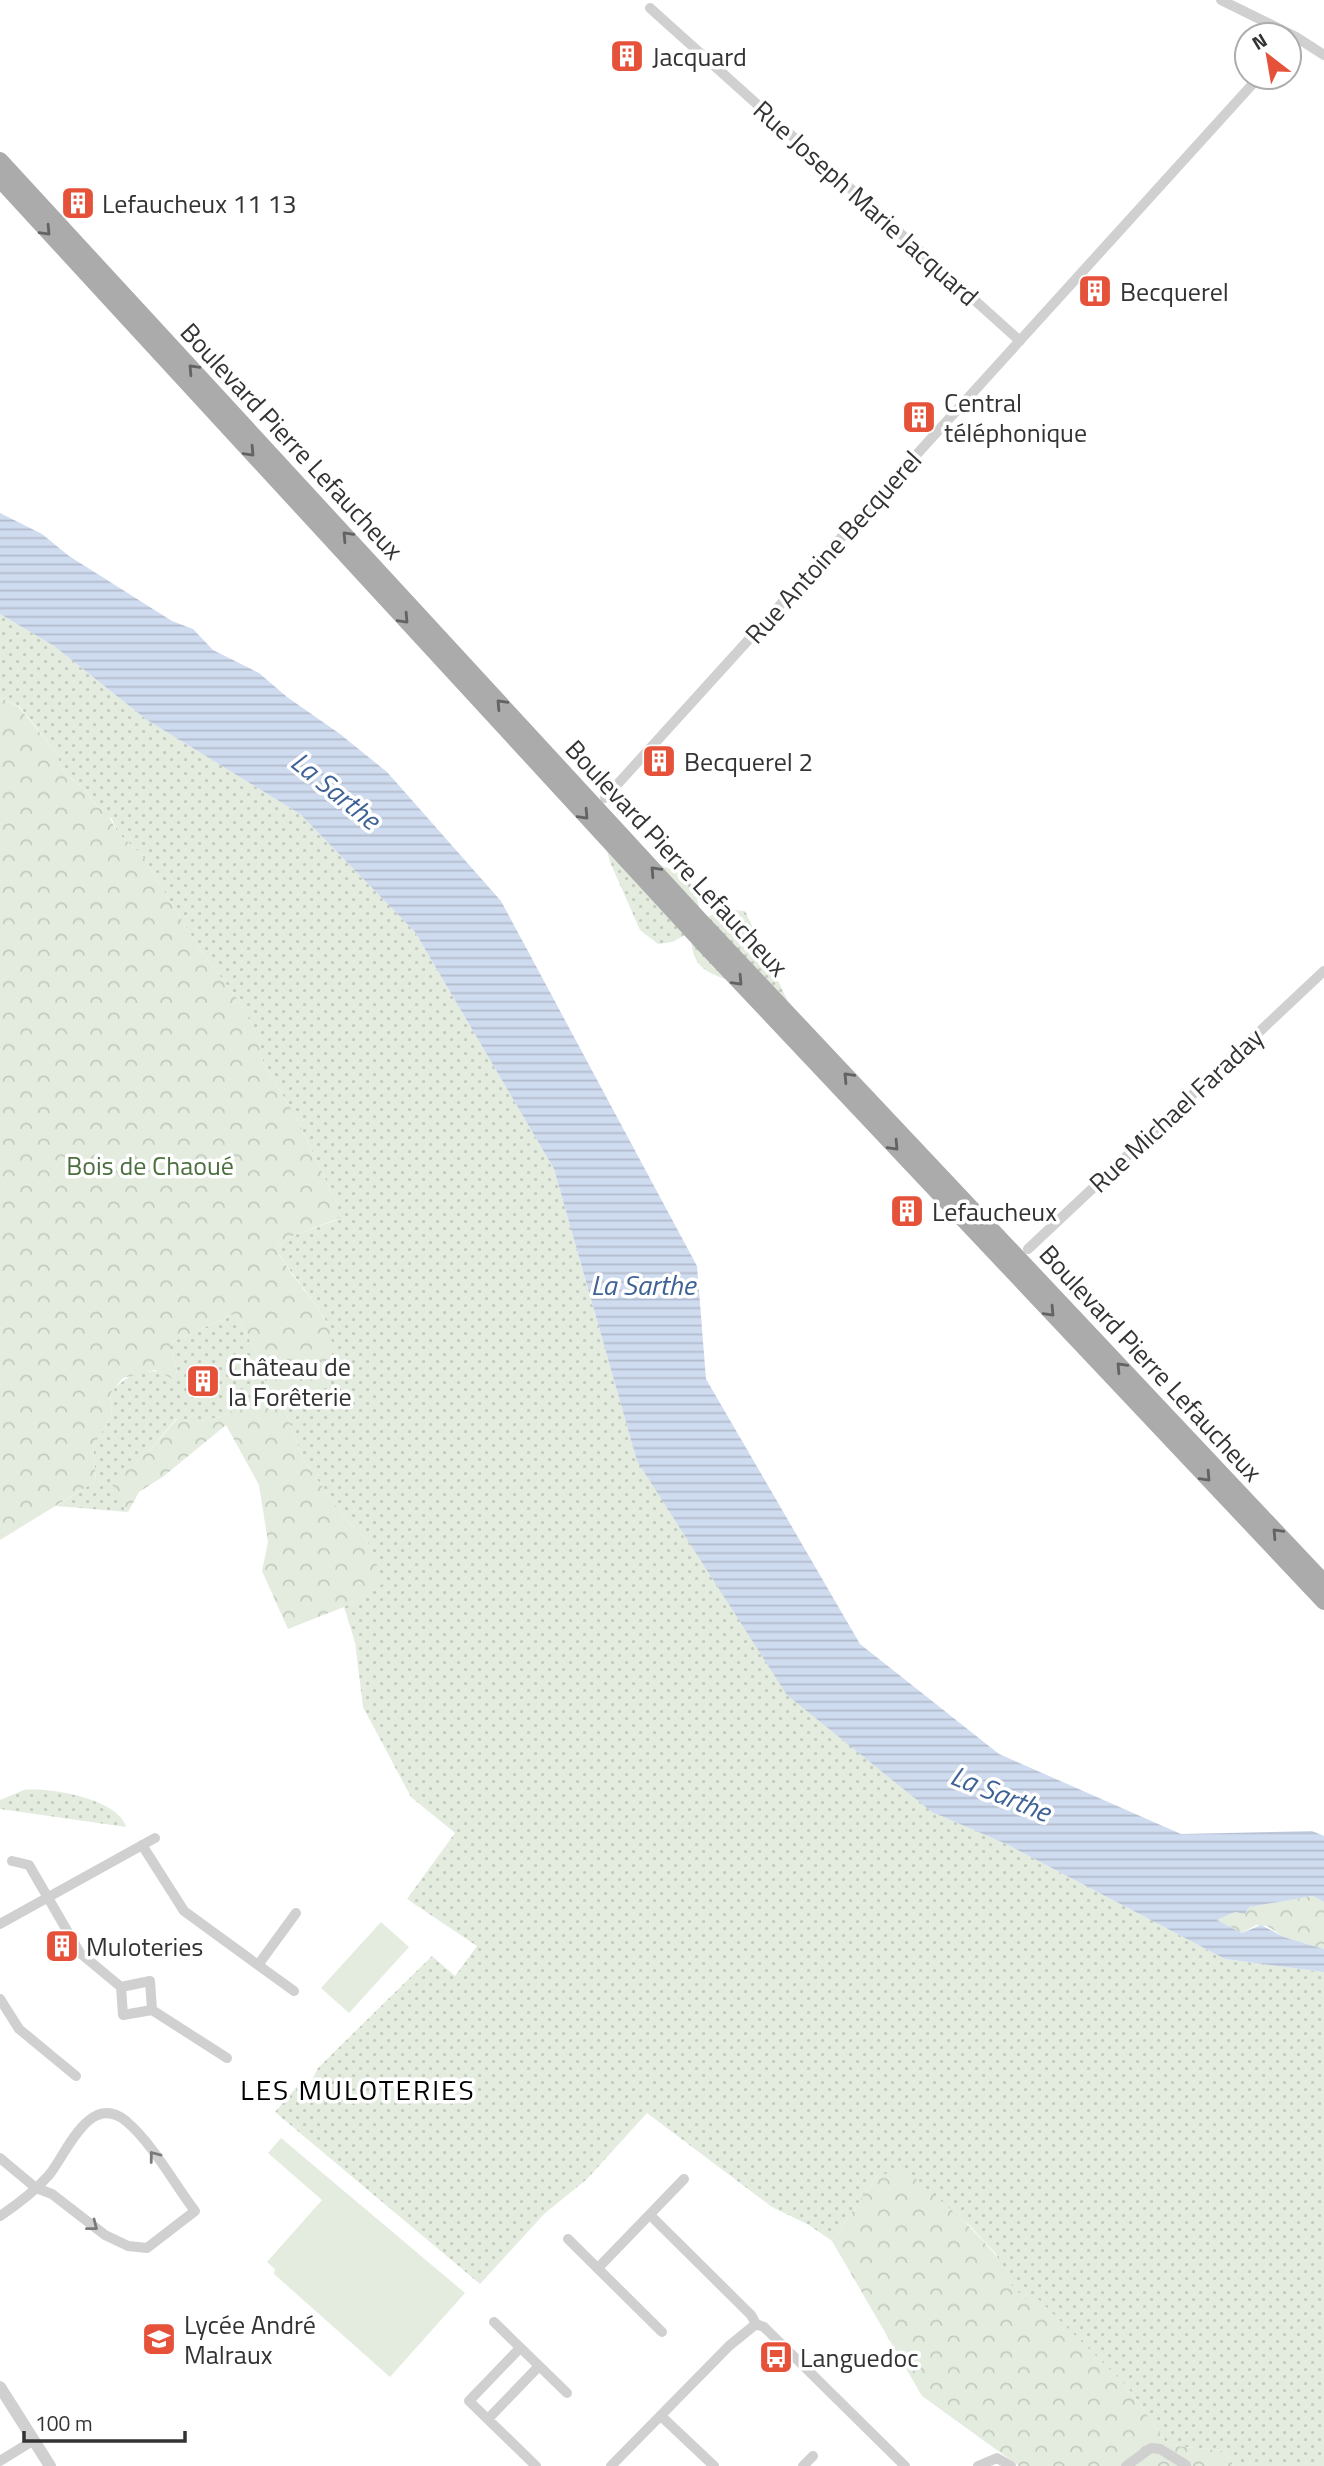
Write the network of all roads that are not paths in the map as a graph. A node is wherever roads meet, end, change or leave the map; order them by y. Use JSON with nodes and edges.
{"nodes":[{"id":1,"x":1221,"y":0,"type":"edge"},
{"id":2,"x":650,"y":8,"type":"dead end"},
{"id":3,"x":1258,"y":21,"type":"edge"},
{"id":4,"x":1303,"y":45,"type":"edge"},
{"id":5,"x":1324,"y":55,"type":"edge"},
{"id":6,"x":1246,"y":91,"type":"edge"},
{"id":7,"x":0,"y":160,"type":"edge"},
{"id":8,"x":0,"y":180,"type":"edge"},
{"id":9,"x":1020,"y":341,"type":"junction"},
{"id":10,"x":605,"y":799,"type":"dead end"},
{"id":11,"x":696,"y":926,"type":"junction"},
{"id":12,"x":1324,"y":971,"type":"edge"},
{"id":13,"x":1028,"y":1249,"type":"dead end"},
{"id":14,"x":1324,"y":1582,"type":"edge"},
{"id":15,"x":1324,"y":1602,"type":"edge"},
{"id":16,"x":155,"y":1838,"type":"dead end"},
{"id":17,"x":142,"y":1845,"type":"junction"},
{"id":18,"x":12,"y":1861,"type":"dead end"},
{"id":19,"x":48,"y":1898,"type":"junction"},
{"id":20,"x":296,"y":1913,"type":"dead end"},
{"id":21,"x":0,"y":1924,"type":"edge"},
{"id":22,"x":258,"y":1965,"type":"junction"},
{"id":23,"x":121,"y":1987,"type":"junction"},
{"id":24,"x":295,"y":1992,"type":"dead end"},
{"id":25,"x":0,"y":1999,"type":"edge"},
{"id":26,"x":152,"y":2010,"type":"junction"},
{"id":27,"x":227,"y":2058,"type":"dead end"},
{"id":28,"x":76,"y":2076,"type":"dead end"},
{"id":29,"x":0,"y":2158,"type":"edge"},
{"id":30,"x":684,"y":2179,"type":"dead end"},
{"id":31,"x":36,"y":2188,"type":"junction"},
{"id":32,"x":650,"y":2215,"type":"junction"},
{"id":33,"x":0,"y":2216,"type":"edge"},
{"id":34,"x":568,"y":2238,"type":"dead end"},
{"id":35,"x":598,"y":2267,"type":"junction"},
{"id":36,"x":495,"y":2322,"type":"dead end"},
{"id":37,"x":756,"y":2324,"type":"junction"},
{"id":38,"x":662,"y":2332,"type":"dead end"},
{"id":39,"x":520,"y":2348,"type":"junction"},
{"id":40,"x":539,"y":2366,"type":"junction"},
{"id":41,"x":0,"y":2387,"type":"edge"},
{"id":42,"x":567,"y":2393,"type":"dead end"},
{"id":43,"x":661,"y":2416,"type":"junction"},
{"id":44,"x":488,"y":2419,"type":"junction"},
{"id":45,"x":34,"y":2441,"type":"junction"},
{"id":46,"x":813,"y":2456,"type":"dead end"},
{"id":47,"x":0,"y":2461,"type":"edge"},
{"id":48,"x":1186,"y":2465,"type":"edge"},
{"id":49,"x":50,"y":2466,"type":"edge"},
{"id":50,"x":536,"y":2466,"type":"edge"},
{"id":51,"x":611,"y":2466,"type":"edge"},
{"id":52,"x":714,"y":2466,"type":"edge"},
{"id":53,"x":803,"y":2466,"type":"edge"},
{"id":54,"x":905,"y":2466,"type":"edge"},
{"id":55,"x":978,"y":2466,"type":"edge"},
{"id":56,"x":1011,"y":2466,"type":"edge"},
{"id":57,"x":1126,"y":2466,"type":"edge"}],
"edges":[{"from":1,"to":3,"type":"street"},
{"from":2,"to":9,"type":"street","name":"Rue Joseph Marie Jacquard"},
{"from":4,"to":5,"type":"street"},
{"from":6,"to":9,"type":"street","name":"Rue Antoine Becquerel"},
{"from":11,"to":7,"type":"main road","name":"Boulevard Pierre Lefaucheux","one_way":true},
{"from":8,"to":11,"type":"main road","name":"Boulevard Pierre Lefaucheux","one_way":true},
{"from":9,"to":10,"type":"street","name":"Rue Antoine Becquerel"},
{"from":14,"to":11,"type":"main road","name":"Boulevard Pierre Lefaucheux","one_way":true},
{"from":11,"to":15,"type":"main road","name":"Boulevard Pierre Lefaucheux","one_way":true},
{"from":12,"to":13,"type":"street","name":"Rue Michael Faraday"},
{"from":16,"to":17,"type":"street"},
{"from":17,"to":19,"type":"street"},
{"from":17,"to":22,"type":"street"},
{"from":18,"to":19,"type":"street"},
{"from":19,"to":21,"type":"street"},
{"from":19,"to":23,"type":"street"},
{"from":20,"to":22,"type":"street"},
{"from":22,"to":24,"type":"street"},
{"from":23,"to":26,"type":"street"},
{"from":23,"to":26,"type":"street"},
{"from":25,"to":28,"type":"street"},
{"from":26,"to":27,"type":"street"},
{"from":29,"to":31,"type":"street"},
{"from":30,"to":32,"type":"street"},
{"from":31,"to":31,"type":"street","one_way":true},
{"from":31,"to":33,"type":"street"},
{"from":32,"to":35,"type":"street"},
{"from":32,"to":37,"type":"street"},
{"from":34,"to":35,"type":"street"},
{"from":35,"to":38,"type":"street"},
{"from":36,"to":39,"type":"street"},
{"from":37,"to":43,"type":"street"},
{"from":37,"to":54,"type":"street"},
{"from":39,"to":40,"type":"street"},
{"from":39,"to":44,"type":"street"},
{"from":40,"to":42,"type":"street"},
{"from":40,"to":44,"type":"street"},
{"from":41,"to":45,"type":"street"},
{"from":43,"to":51,"type":"street"},
{"from":43,"to":52,"type":"street"},
{"from":44,"to":50,"type":"street"},
{"from":45,"to":47,"type":"street"},
{"from":45,"to":49,"type":"street"},
{"from":46,"to":53,"type":"street"},
{"from":48,"to":57,"type":"street"},
{"from":55,"to":56,"type":"street"}]}
